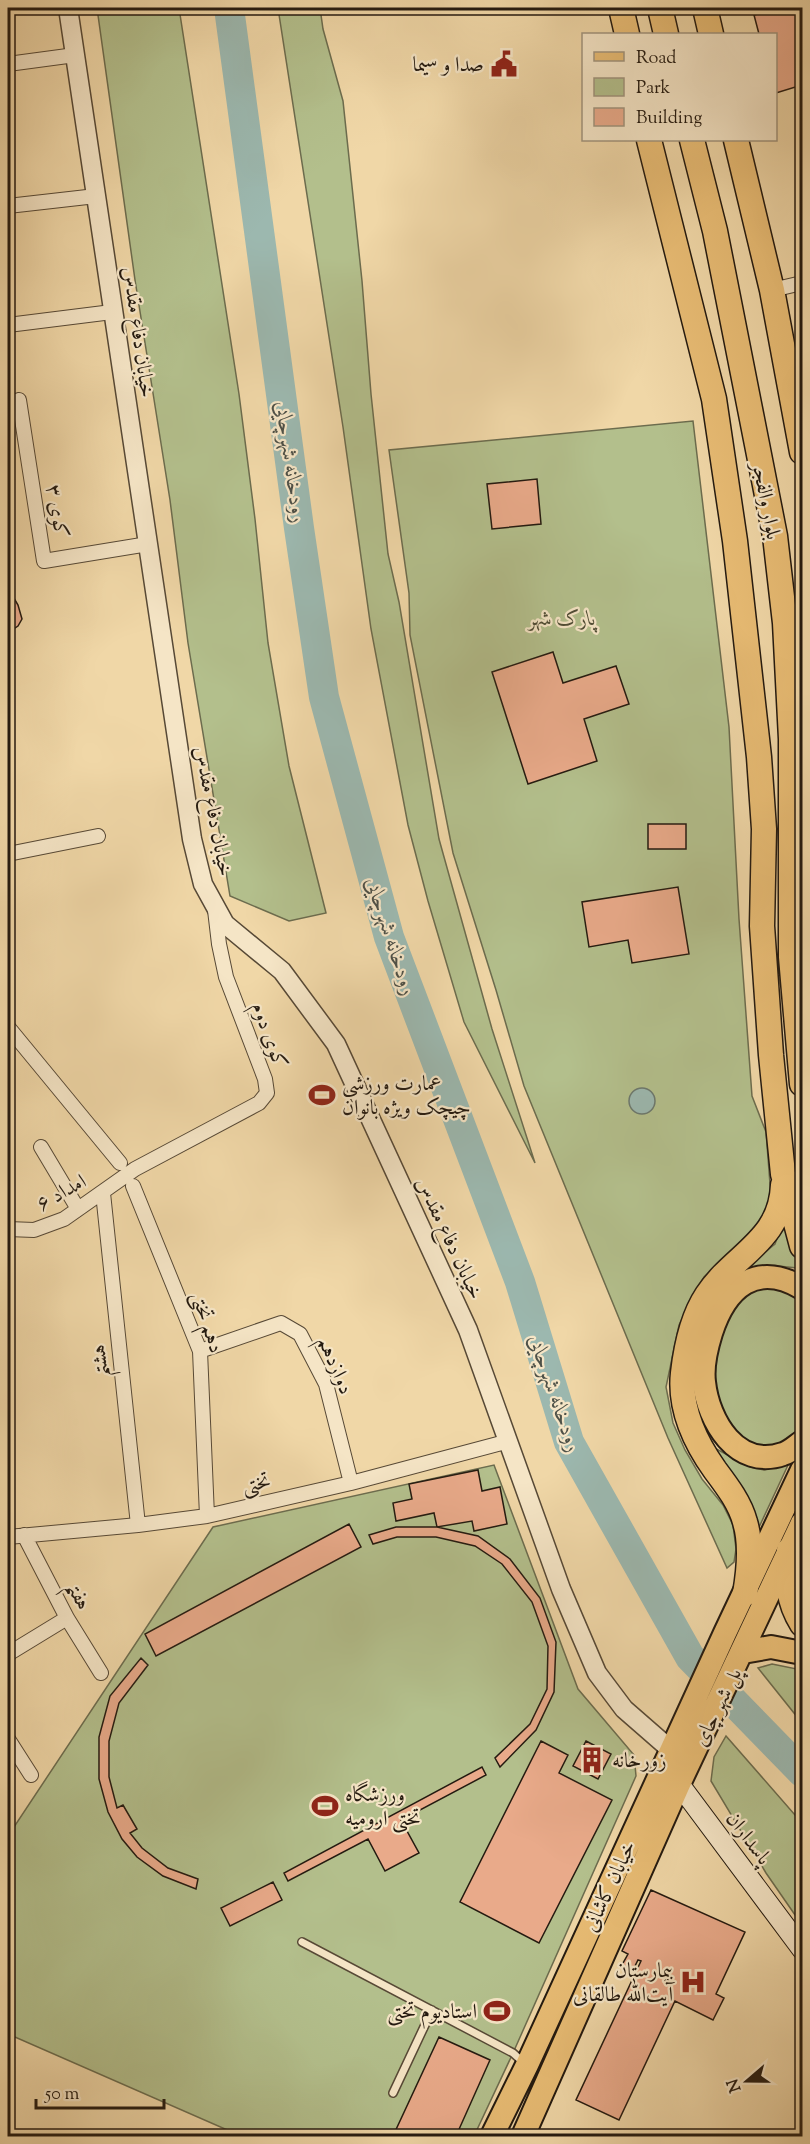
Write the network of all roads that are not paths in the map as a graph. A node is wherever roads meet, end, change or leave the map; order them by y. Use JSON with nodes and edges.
{"nodes":[{"id":1,"x":68,"y":8,"type":"edge"},
{"id":2,"x":621,"y":8,"type":"edge"},
{"id":3,"x":660,"y":8,"type":"edge"},
{"id":4,"x":705,"y":8,"type":"edge"},
{"id":5,"x":627,"y":33,"type":"edge"},
{"id":6,"x":666,"y":33,"type":"edge"},
{"id":7,"x":711,"y":33,"type":"edge"},
{"id":8,"x":75,"y":55,"type":"junction"},
{"id":9,"x":8,"y":64,"type":"edge"},
{"id":10,"x":649,"y":141,"type":"edge"},
{"id":11,"x":692,"y":141,"type":"edge"},
{"id":12,"x":736,"y":141,"type":"edge"},
{"id":13,"x":96,"y":196,"type":"junction"},
{"id":14,"x":8,"y":206,"type":"edge"},
{"id":15,"x":802,"y":283,"type":"edge"},
{"id":16,"x":772,"y":290,"type":"junction"},
{"id":17,"x":112,"y":312,"type":"junction"},
{"id":18,"x":8,"y":325,"type":"edge"},
{"id":19,"x":20,"y":400,"type":"dead end"},
{"id":20,"x":802,"y":452,"type":"edge"},
{"id":21,"x":148,"y":544,"type":"junction"},
{"id":22,"x":98,"y":836,"type":"dead end"},
{"id":23,"x":8,"y":854,"type":"edge"},
{"id":24,"x":215,"y":905,"type":"junction"},
{"id":25,"x":8,"y":1027,"type":"edge"},
{"id":26,"x":802,"y":1084,"type":"edge"},
{"id":27,"x":41,"y":1147,"type":"dead end"},
{"id":28,"x":127,"y":1174,"type":"junction"},
{"id":29,"x":783,"y":1174,"type":"junction"},
{"id":30,"x":103,"y":1193,"type":"junction"},
{"id":31,"x":78,"y":1209,"type":"junction"},
{"id":32,"x":8,"y":1229,"type":"edge"},
{"id":33,"x":802,"y":1246,"type":"edge"},
{"id":34,"x":802,"y":1288,"type":"edge"},
{"id":35,"x":200,"y":1351,"type":"junction"},
{"id":36,"x":509,"y":1441,"type":"junction"},
{"id":37,"x":802,"y":1442,"type":"edge"},
{"id":38,"x":802,"y":1470,"type":"edge"},
{"id":39,"x":351,"y":1483,"type":"junction"},
{"id":40,"x":207,"y":1516,"type":"junction"},
{"id":41,"x":802,"y":1523,"type":"edge"},
{"id":42,"x":138,"y":1525,"type":"junction"},
{"id":43,"x":24,"y":1535,"type":"junction"},
{"id":44,"x":8,"y":1537,"type":"edge"},
{"id":45,"x":789,"y":1550,"type":"junction"},
{"id":46,"x":745,"y":1594,"type":"junction"},
{"id":47,"x":67,"y":1618,"type":"junction"},
{"id":48,"x":802,"y":1624,"type":"edge"},
{"id":49,"x":743,"y":1652,"type":"junction"},
{"id":50,"x":802,"y":1653,"type":"edge"},
{"id":51,"x":8,"y":1654,"type":"edge"},
{"id":52,"x":101,"y":1673,"type":"dead end"},
{"id":53,"x":8,"y":1739,"type":"edge"},
{"id":54,"x":676,"y":1742,"type":"junction"},
{"id":55,"x":690,"y":1762,"type":"joint"},
{"id":56,"x":31,"y":1775,"type":"dead end"},
{"id":57,"x":679,"y":1784,"type":"junction"},
{"id":58,"x":302,"y":1942,"type":"dead end"},
{"id":59,"x":802,"y":1949,"type":"edge"},
{"id":60,"x":432,"y":2010,"type":"junction"},
{"id":61,"x":527,"y":2066,"type":"junction"},
{"id":62,"x":393,"y":2093,"type":"dead end"},
{"id":63,"x":492,"y":2136,"type":"edge"},
{"id":64,"x":523,"y":2136,"type":"edge"}],
"edges":[{"from":1,"to":8,"type":"street","name":"خیابان دفاع مقدس"},
{"from":2,"to":5,"type":"highway"},
{"from":3,"to":6,"type":"highway"},
{"from":4,"to":7,"type":"highway"},
{"from":8,"to":9,"type":"street"},
{"from":8,"to":13,"type":"street","name":"خیابان دفاع مقدس"},
{"from":10,"to":29,"type":"highway"},
{"from":11,"to":26,"type":"highway","name":"بلوار والفجر"},
{"from":12,"to":16,"type":"highway"},
{"from":13,"to":14,"type":"street"},
{"from":13,"to":17,"type":"street","name":"خیابان دفاع مقدس"},
{"from":15,"to":16,"type":"street"},
{"from":16,"to":20,"type":"highway"},
{"from":17,"to":18,"type":"street"},
{"from":17,"to":21,"type":"street","name":"خیابان دفاع مقدس"},
{"from":19,"to":21,"type":"street","name":"کوی ۳"},
{"from":21,"to":24,"type":"street","name":"خیابان دفاع مقدس"},
{"from":22,"to":23,"type":"street"},
{"from":24,"to":28,"type":"street","name":"کوی دوم"},
{"from":24,"to":36,"type":"street","name":"خیابان دفاع مقدس"},
{"from":25,"to":28,"type":"street","name":"دهم تختی"},
{"from":27,"to":31,"type":"street"},
{"from":28,"to":30,"type":"street","name":"امداد ۶"},
{"from":28,"to":35,"type":"street","name":"دهم تختی"},
{"from":29,"to":33,"type":"highway"},
{"from":29,"to":46,"type":"highway"},
{"from":30,"to":31,"type":"street","name":"امداد ۶"},
{"from":30,"to":42,"type":"street","name":"هشتم"},
{"from":31,"to":32,"type":"street","name":"امداد ۶"},
{"from":34,"to":37,"type":"main road"},
{"from":35,"to":39,"type":"street","name":"دوازدهم"},
{"from":35,"to":40,"type":"street","name":"دهم تختی"},
{"from":36,"to":39,"type":"street","name":"تختی"},
{"from":36,"to":54,"type":"street","name":"خیابان دفاع مقدس"},
{"from":38,"to":46,"type":"main road","name":"پل شهر چای"},
{"from":39,"to":40,"type":"street","name":"تختی"},
{"from":40,"to":42,"type":"street","name":"تختی"},
{"from":41,"to":45,"type":"main road","name":"پل شهر چای"},
{"from":42,"to":43,"type":"street","name":"تختی"},
{"from":43,"to":44,"type":"street","name":"تختی"},
{"from":43,"to":47,"type":"street","name":"هفتم"},
{"from":45,"to":48,"type":"highway"},
{"from":45,"to":49,"type":"main road","name":"پل شهر چای"},
{"from":46,"to":54,"type":"main road","name":"پل شهر چای"},
{"from":47,"to":51,"type":"street"},
{"from":47,"to":52,"type":"street","name":"هفتم"},
{"from":49,"to":50,"type":"main road"},
{"from":49,"to":55,"type":"main road","name":"پل شهر چای"},
{"from":53,"to":56,"type":"street"},
{"from":54,"to":61,"type":"main road","name":"خیابان کاشانی"},
{"from":55,"to":57,"type":"main road","name":"خیابان کاشانی"},
{"from":57,"to":59,"type":"main road","name":"پاسداران"},
{"from":57,"to":64,"type":"main road","name":"خیابان کاشانی"},
{"from":58,"to":60,"type":"lane"},
{"from":60,"to":61,"type":"lane"},
{"from":60,"to":62,"type":"lane"},
{"from":61,"to":63,"type":"main road","name":"خیابان کاشانی"}]}
